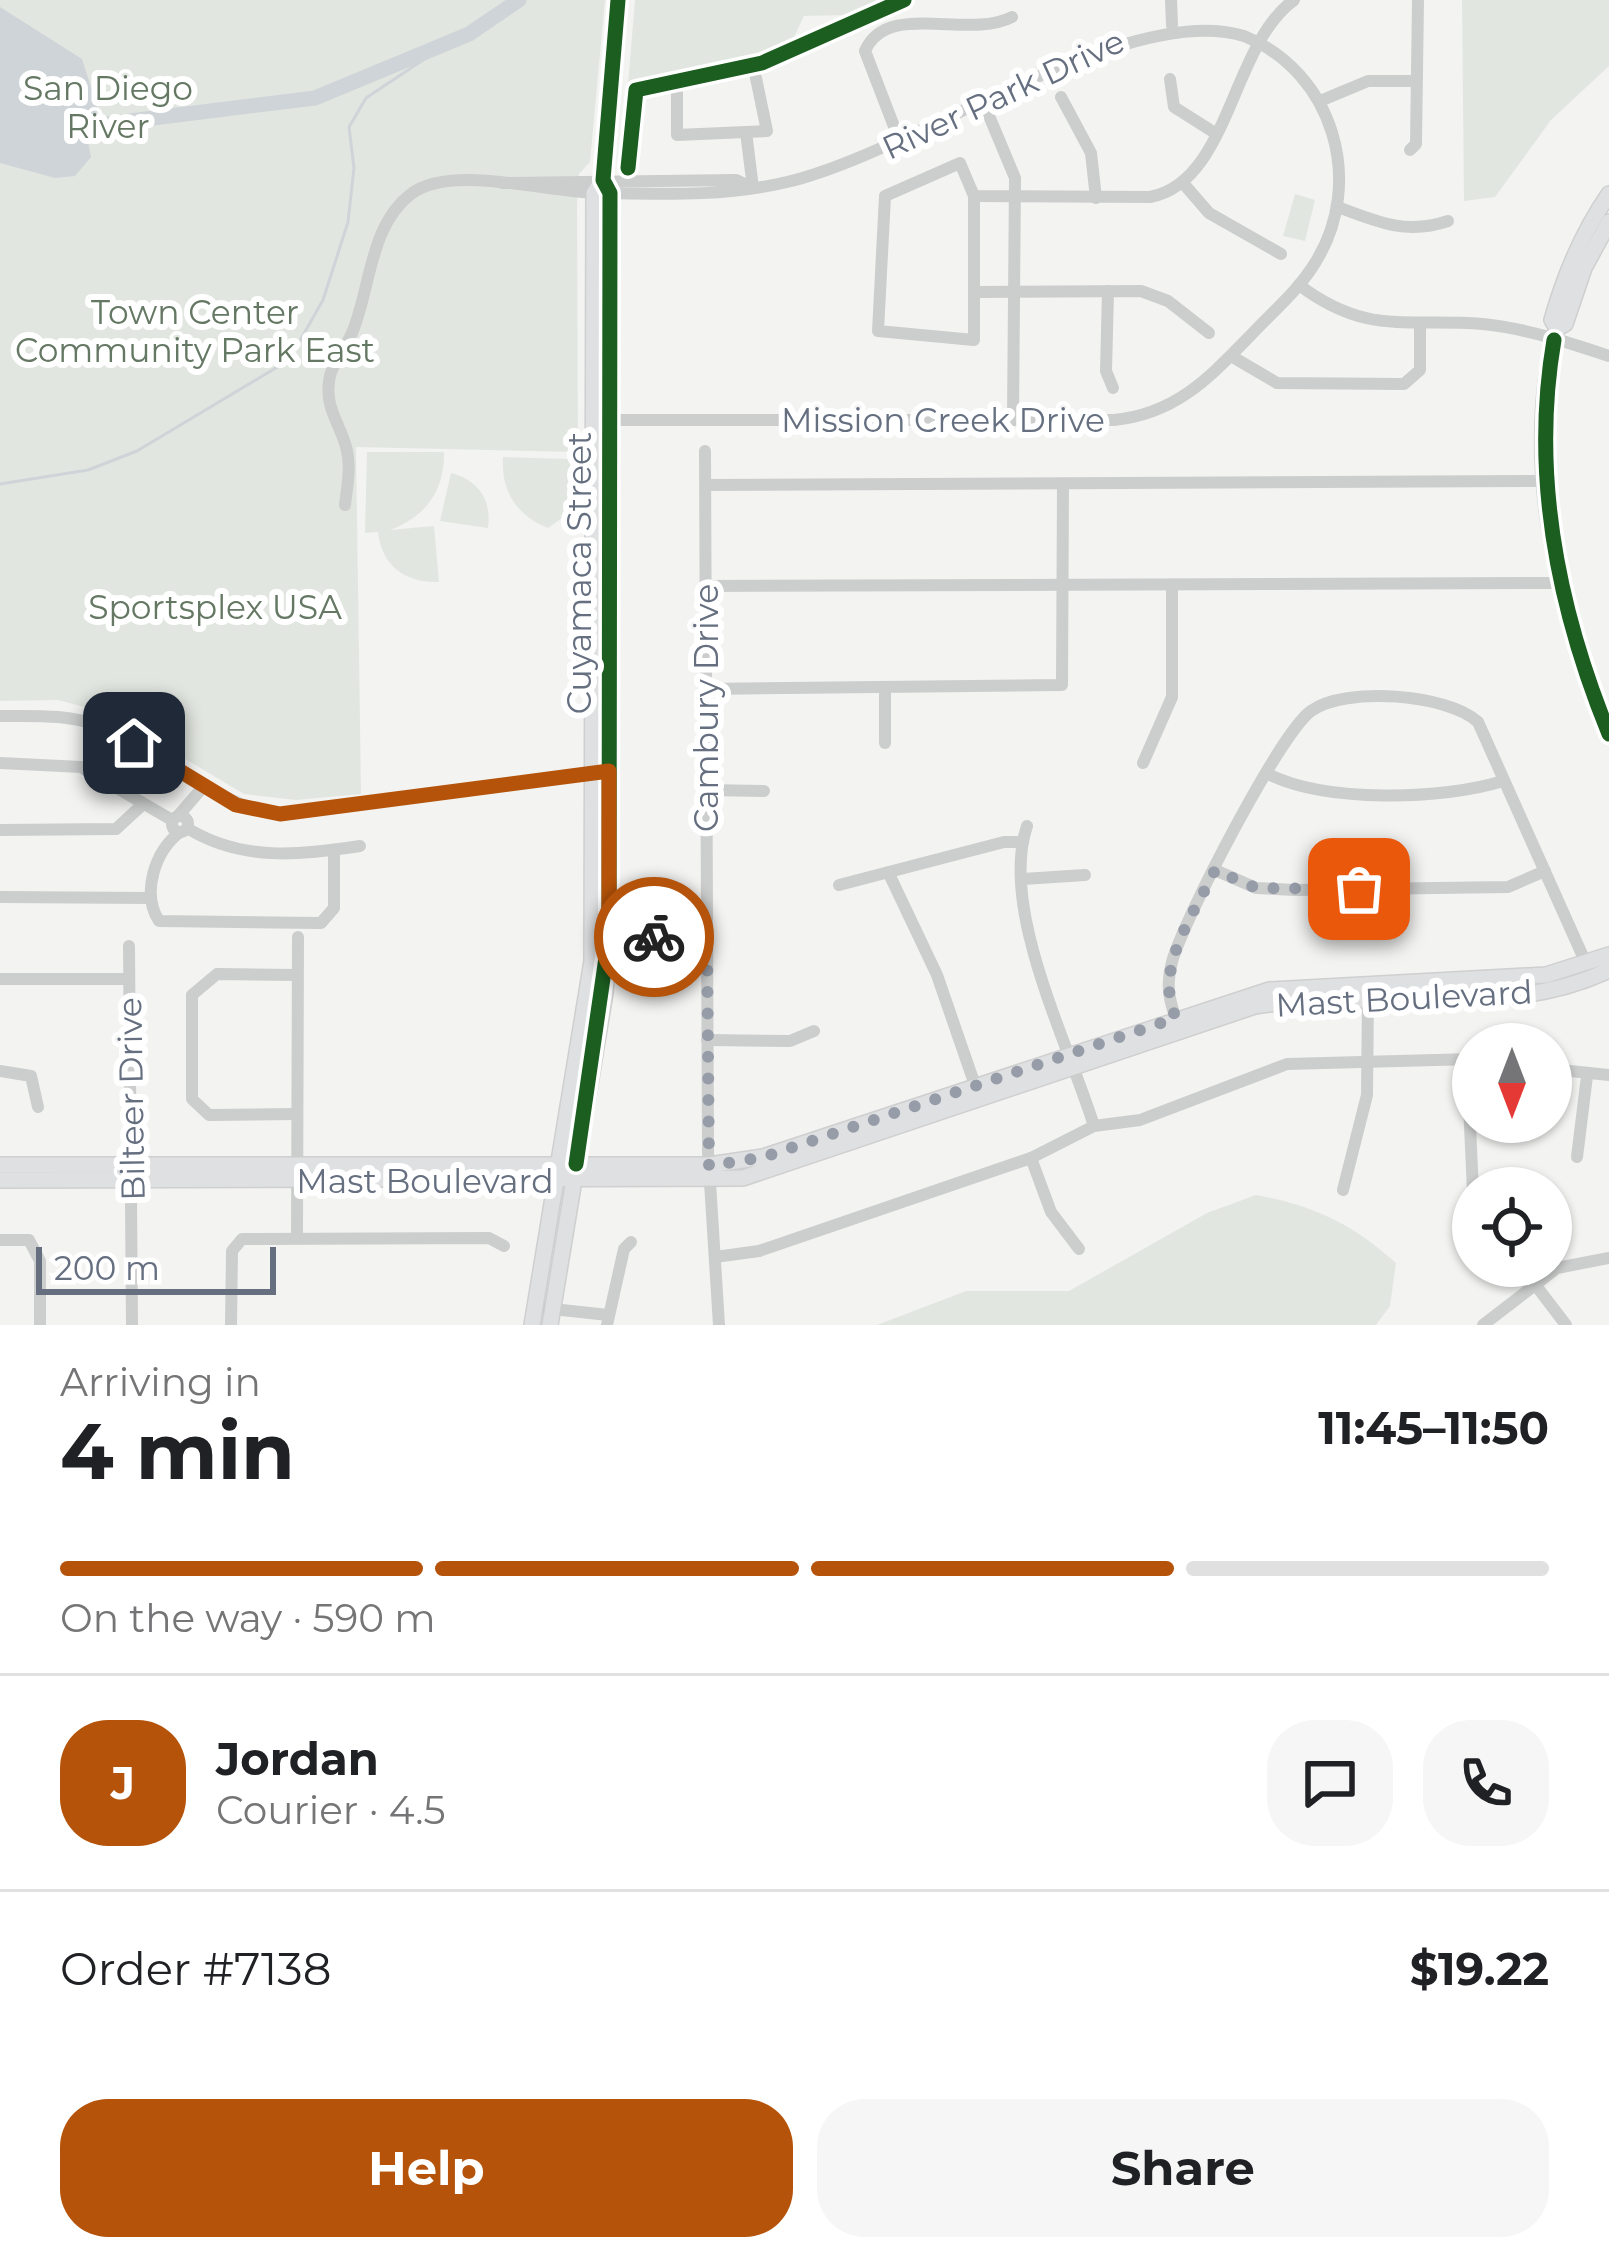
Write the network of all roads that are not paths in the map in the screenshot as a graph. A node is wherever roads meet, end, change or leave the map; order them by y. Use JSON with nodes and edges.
{"nodes":[{"id":1,"x":618,"y":0,"type":"edge"},
{"id":2,"x":1171,"y":0,"type":"edge"},
{"id":3,"x":1294,"y":0,"type":"edge"},
{"id":4,"x":1418,"y":0,"type":"edge"},
{"id":5,"x":1012,"y":17,"type":"dead end"},
{"id":6,"x":1172,"y":26,"type":"junction"},
{"id":7,"x":1259,"y":43,"type":"junction"},
{"id":8,"x":756,"y":79,"type":"dead end"},
{"id":9,"x":1170,"y":79,"type":"dead end"},
{"id":10,"x":1416,"y":81,"type":"junction"},
{"id":11,"x":676,"y":93,"type":"dead end"},
{"id":12,"x":1060,"y":97,"type":"dead end"},
{"id":13,"x":982,"y":99,"type":"junction"},
{"id":14,"x":1320,"y":101,"type":"junction"},
{"id":15,"x":746,"y":132,"type":"junction"},
{"id":16,"x":1215,"y":133,"type":"junction"},
{"id":17,"x":900,"y":142,"type":"junction"},
{"id":18,"x":1409,"y":150,"type":"dead end"},
{"id":19,"x":1184,"y":183,"type":"junction"},
{"id":20,"x":602,"y":188,"type":"junction"},
{"id":21,"x":753,"y":188,"type":"junction"},
{"id":22,"x":1609,"y":194,"type":"edge"},
{"id":23,"x":974,"y":196,"type":"junction"},
{"id":24,"x":1016,"y":198,"type":"junction"},
{"id":25,"x":1096,"y":198,"type":"junction"},
{"id":26,"x":1338,"y":207,"type":"junction"},
{"id":27,"x":1448,"y":221,"type":"dead end"},
{"id":28,"x":1609,"y":222,"type":"edge"},
{"id":29,"x":1281,"y":254,"type":"dead end"},
{"id":30,"x":1299,"y":285,"type":"junction"},
{"id":31,"x":1014,"y":291,"type":"junction"},
{"id":32,"x":1108,"y":291,"type":"junction"},
{"id":33,"x":974,"y":292,"type":"junction"},
{"id":34,"x":1420,"y":326,"type":"junction"},
{"id":35,"x":1209,"y":333,"type":"dead end"},
{"id":36,"x":1556,"y":334,"type":"junction"},
{"id":37,"x":1231,"y":356,"type":"junction"},
{"id":38,"x":1609,"y":356,"type":"edge"},
{"id":39,"x":1113,"y":388,"type":"dead end"},
{"id":40,"x":609,"y":420,"type":"junction"},
{"id":41,"x":1013,"y":420,"type":"junction"},
{"id":42,"x":705,"y":451,"type":"dead end"},
{"id":43,"x":1548,"y":481,"type":"junction"},
{"id":44,"x":1063,"y":484,"type":"junction"},
{"id":45,"x":706,"y":485,"type":"junction"},
{"id":46,"x":345,"y":505,"type":"dead end"},
{"id":47,"x":600,"y":529,"type":"junction"},
{"id":48,"x":1559,"y":583,"type":"junction"},
{"id":49,"x":1172,"y":585,"type":"junction"},
{"id":50,"x":706,"y":586,"type":"junction"},
{"id":51,"x":1065,"y":588,"type":"junction"},
{"id":52,"x":885,"y":688,"type":"junction"},
{"id":53,"x":706,"y":689,"type":"junction"},
{"id":54,"x":0,"y":716,"type":"edge"},
{"id":55,"x":1609,"y":734,"type":"edge"},
{"id":56,"x":885,"y":743,"type":"dead end"},
{"id":57,"x":0,"y":763,"type":"edge"},
{"id":58,"x":1143,"y":763,"type":"dead end"},
{"id":59,"x":601,"y":772,"type":"junction"},
{"id":60,"x":1268,"y":774,"type":"junction"},
{"id":61,"x":1503,"y":781,"type":"junction"},
{"id":62,"x":203,"y":787,"type":"junction"},
{"id":63,"x":707,"y":790,"type":"junction"},
{"id":64,"x":764,"y":790,"type":"dead end"},
{"id":65,"x":142,"y":805,"type":"junction"},
{"id":66,"x":180,"y":824,"type":"junction"},
{"id":67,"x":1027,"y":826,"type":"dead end"},
{"id":68,"x":0,"y":830,"type":"edge"},
{"id":69,"x":1022,"y":842,"type":"junction"},
{"id":70,"x":360,"y":846,"type":"dead end"},
{"id":71,"x":334,"y":850,"type":"junction"},
{"id":72,"x":1215,"y":870,"type":"junction"},
{"id":73,"x":1545,"y":871,"type":"junction"},
{"id":74,"x":890,"y":875,"type":"junction"},
{"id":75,"x":1085,"y":875,"type":"dead end"},
{"id":76,"x":1023,"y":879,"type":"junction"},
{"id":77,"x":838,"y":885,"type":"dead end"},
{"id":78,"x":0,"y":897,"type":"edge"},
{"id":79,"x":149,"y":898,"type":"junction"},
{"id":80,"x":298,"y":937,"type":"dead end"},
{"id":81,"x":601,"y":937,"type":"junction"},
{"id":82,"x":707,"y":937,"type":"junction"},
{"id":83,"x":130,"y":946,"type":"dead end"},
{"id":84,"x":1609,"y":955,"type":"edge"},
{"id":85,"x":1609,"y":970,"type":"edge"},
{"id":86,"x":1589,"y":971,"type":"junction"},
{"id":87,"x":297,"y":975,"type":"junction"},
{"id":88,"x":0,"y":979,"type":"edge"},
{"id":89,"x":130,"y":979,"type":"junction"},
{"id":90,"x":1368,"y":990,"type":"junction"},
{"id":91,"x":1178,"y":1025,"type":"junction"},
{"id":92,"x":814,"y":1031,"type":"dead end"},
{"id":93,"x":707,"y":1040,"type":"junction"},
{"id":94,"x":1367,"y":1059,"type":"junction"},
{"id":95,"x":1452,"y":1059,"type":"edge"},
{"id":96,"x":1074,"y":1060,"type":"junction"},
{"id":97,"x":0,"y":1071,"type":"edge"},
{"id":98,"x":1572,"y":1073,"type":"edge"},
{"id":99,"x":1609,"y":1075,"type":"edge"},
{"id":100,"x":1587,"y":1076,"type":"junction"},
{"id":101,"x":973,"y":1083,"type":"junction"},
{"id":102,"x":981,"y":1101,"type":"junction"},
{"id":103,"x":38,"y":1107,"type":"dead end"},
{"id":104,"x":297,"y":1114,"type":"junction"},
{"id":105,"x":1094,"y":1126,"type":"junction"},
{"id":106,"x":1577,"y":1157,"type":"dead end"},
{"id":107,"x":1030,"y":1158,"type":"junction"},
{"id":108,"x":0,"y":1165,"type":"edge"},
{"id":109,"x":132,"y":1173,"type":"junction"},
{"id":110,"x":298,"y":1173,"type":"junction"},
{"id":111,"x":566,"y":1173,"type":"junction"},
{"id":112,"x":709,"y":1173,"type":"junction"},
{"id":113,"x":0,"y":1180,"type":"edge"},
{"id":114,"x":1343,"y":1190,"type":"dead end"},
{"id":115,"x":297,"y":1238,"type":"junction"},
{"id":116,"x":0,"y":1240,"type":"edge"},
{"id":117,"x":631,"y":1242,"type":"dead end"},
{"id":118,"x":504,"y":1246,"type":"dead end"},
{"id":119,"x":1079,"y":1249,"type":"dead end"},
{"id":120,"x":715,"y":1257,"type":"junction"},
{"id":121,"x":1609,"y":1258,"type":"edge"},
{"id":122,"x":1572,"y":1262,"type":"edge"},
{"id":123,"x":1530,"y":1287,"type":"edge"},
{"id":124,"x":1538,"y":1287,"type":"edge"},
{"id":125,"x":542,"y":1317,"type":"edge"},
{"id":126,"x":608,"y":1320,"type":"edge"},
{"id":127,"x":40,"y":1325,"type":"edge"},
{"id":128,"x":132,"y":1325,"type":"edge"},
{"id":129,"x":230,"y":1325,"type":"edge"},
{"id":130,"x":719,"y":1325,"type":"edge"},
{"id":131,"x":1483,"y":1325,"type":"edge"},
{"id":132,"x":1566,"y":1325,"type":"edge"}],
"edges":[{"from":1,"to":20,"type":"main road","name":"Cuyamaca Street"},
{"from":2,"to":6,"type":"street"},
{"from":3,"to":7,"type":"street"},
{"from":4,"to":10,"type":"street"},
{"from":5,"to":17,"type":"street"},
{"from":6,"to":7,"type":"street","name":"River Park Drive"},
{"from":6,"to":13,"type":"street","name":"River Park Drive"},
{"from":7,"to":14,"type":"street","name":"River Park Drive"},
{"from":7,"to":16,"type":"street"},
{"from":8,"to":15,"type":"street"},
{"from":9,"to":16,"type":"street"},
{"from":10,"to":14,"type":"street"},
{"from":10,"to":18,"type":"street"},
{"from":11,"to":15,"type":"street"},
{"from":12,"to":25,"type":"street"},
{"from":13,"to":17,"type":"street","name":"River Park Drive"},
{"from":13,"to":24,"type":"street"},
{"from":14,"to":26,"type":"street","name":"River Park Drive"},
{"from":15,"to":21,"type":"street"},
{"from":16,"to":19,"type":"street"},
{"from":17,"to":21,"type":"street","name":"River Park Drive"},
{"from":19,"to":25,"type":"street"},
{"from":19,"to":29,"type":"street"},
{"from":20,"to":21,"type":"street","name":"River Park Drive"},
{"from":20,"to":40,"type":"main road","name":"Cuyamaca Street"},
{"from":20,"to":46,"type":"street","name":"River Park Drive"},
{"from":20,"to":47,"type":"main road","name":"Cuyamaca Street"},
{"from":22,"to":36,"type":"main road"},
{"from":23,"to":24,"type":"street"},
{"from":23,"to":33,"type":"street"},
{"from":23,"to":33,"type":"street"},
{"from":24,"to":25,"type":"street"},
{"from":24,"to":31,"type":"street"},
{"from":26,"to":27,"type":"street"},
{"from":26,"to":30,"type":"street","name":"River Park Drive"},
{"from":28,"to":36,"type":"main road"},
{"from":30,"to":34,"type":"street"},
{"from":30,"to":37,"type":"street","name":"Mission Creek Drive"},
{"from":31,"to":32,"type":"street"},
{"from":31,"to":33,"type":"street"},
{"from":31,"to":41,"type":"street"},
{"from":32,"to":35,"type":"street"},
{"from":32,"to":39,"type":"street"},
{"from":34,"to":36,"type":"street"},
{"from":34,"to":37,"type":"street"},
{"from":36,"to":38,"type":"street"},
{"from":36,"to":43,"type":"main road"},
{"from":37,"to":41,"type":"street","name":"Mission Creek Drive"},
{"from":40,"to":41,"type":"street","name":"Mission Creek Drive"},
{"from":40,"to":47,"type":"main road","name":"Cuyamaca Street"},
{"from":42,"to":45,"type":"street","name":"Cambury Drive"},
{"from":43,"to":44,"type":"street"},
{"from":43,"to":48,"type":"main road"},
{"from":44,"to":45,"type":"street"},
{"from":44,"to":51,"type":"street"},
{"from":45,"to":50,"type":"street","name":"Cambury Drive"},
{"from":47,"to":59,"type":"main road","name":"Cuyamaca Street"},
{"from":48,"to":49,"type":"street"},
{"from":48,"to":55,"type":"main road"},
{"from":49,"to":51,"type":"street"},
{"from":49,"to":58,"type":"street"},
{"from":50,"to":51,"type":"street"},
{"from":50,"to":53,"type":"street","name":"Cambury Drive"},
{"from":51,"to":52,"type":"street"},
{"from":52,"to":53,"type":"street"},
{"from":52,"to":56,"type":"street"},
{"from":53,"to":63,"type":"street","name":"Cambury Drive"},
{"from":54,"to":62,"type":"street"},
{"from":57,"to":65,"type":"street"},
{"from":59,"to":62,"type":"street"},
{"from":59,"to":81,"type":"main road","name":"Cuyamaca Street"},
{"from":60,"to":61,"type":"street"},
{"from":60,"to":61,"type":"street"},
{"from":60,"to":72,"type":"street"},
{"from":61,"to":73,"type":"street"},
{"from":62,"to":66,"type":"street"},
{"from":63,"to":64,"type":"street"},
{"from":63,"to":82,"type":"street","name":"Cambury Drive"},
{"from":65,"to":66,"type":"street"},
{"from":65,"to":68,"type":"street"},
{"from":66,"to":71,"type":"street"},
{"from":66,"to":79,"type":"street"},
{"from":67,"to":69,"type":"street"},
{"from":69,"to":74,"type":"street"},
{"from":69,"to":76,"type":"street"},
{"from":70,"to":71,"type":"street"},
{"from":71,"to":79,"type":"street"},
{"from":72,"to":73,"type":"street"},
{"from":72,"to":91,"type":"street"},
{"from":73,"to":86,"type":"street"},
{"from":74,"to":77,"type":"street"},
{"from":74,"to":101,"type":"street"},
{"from":75,"to":76,"type":"street"},
{"from":76,"to":96,"type":"street"},
{"from":78,"to":79,"type":"street"},
{"from":80,"to":87,"type":"street"},
{"from":81,"to":82,"type":"street"},
{"from":81,"to":111,"type":"main road","name":"Cuyamaca Street"},
{"from":82,"to":93,"type":"street","name":"Cambury Drive"},
{"from":83,"to":89,"type":"street","name":"Bilteer Drive"},
{"from":84,"to":86,"type":"main road","name":"Mast Boulevard"},
{"from":85,"to":86,"type":"main road","name":"Mast Boulevard"},
{"from":86,"to":90,"type":"main road","name":"Mast Boulevard"},
{"from":87,"to":104,"type":"street"},
{"from":87,"to":104,"type":"street"},
{"from":88,"to":89,"type":"street"},
{"from":89,"to":109,"type":"street","name":"Bilteer Drive"},
{"from":90,"to":91,"type":"main road","name":"Mast Boulevard"},
{"from":90,"to":94,"type":"street"},
{"from":91,"to":96,"type":"main road","name":"Mast Boulevard"},
{"from":92,"to":93,"type":"street"},
{"from":93,"to":112,"type":"street","name":"Cambury Drive"},
{"from":94,"to":95,"type":"street"},
{"from":94,"to":105,"type":"street"},
{"from":94,"to":114,"type":"street"},
{"from":96,"to":101,"type":"main road","name":"Mast Boulevard"},
{"from":96,"to":102,"type":"main road","name":"Mast Boulevard"},
{"from":96,"to":105,"type":"street"},
{"from":97,"to":103,"type":"street"},
{"from":98,"to":100,"type":"street"},
{"from":99,"to":100,"type":"street"},
{"from":100,"to":106,"type":"street"},
{"from":101,"to":102,"type":"street"},
{"from":101,"to":112,"type":"main road","name":"Mast Boulevard"},
{"from":102,"to":112,"type":"main road","name":"Mast Boulevard"},
{"from":104,"to":110,"type":"street"},
{"from":105,"to":107,"type":"street"},
{"from":107,"to":119,"type":"street"},
{"from":107,"to":120,"type":"street"},
{"from":108,"to":109,"type":"main road","name":"Mast Boulevard"},
{"from":109,"to":110,"type":"main road","name":"Mast Boulevard"},
{"from":109,"to":113,"type":"main road","name":"Mast Boulevard"},
{"from":109,"to":128,"type":"street","name":"Bilteer Drive"},
{"from":110,"to":111,"type":"main road","name":"Mast Boulevard"},
{"from":110,"to":115,"type":"street"},
{"from":111,"to":112,"type":"main road","name":"Mast Boulevard"},
{"from":111,"to":112,"type":"main road","name":"Mast Boulevard"},
{"from":111,"to":125,"type":"main road","name":"Cuyamaca Street"},
{"from":112,"to":120,"type":"street","name":"Cambury Drive"},
{"from":115,"to":118,"type":"street"},
{"from":115,"to":129,"type":"street"},
{"from":116,"to":127,"type":"street"},
{"from":117,"to":126,"type":"street"},
{"from":120,"to":130,"type":"street","name":"Cambury Drive"},
{"from":121,"to":122,"type":"street"},
{"from":123,"to":131,"type":"street"},
{"from":124,"to":132,"type":"street"},
{"from":125,"to":126,"type":"street"}]}
